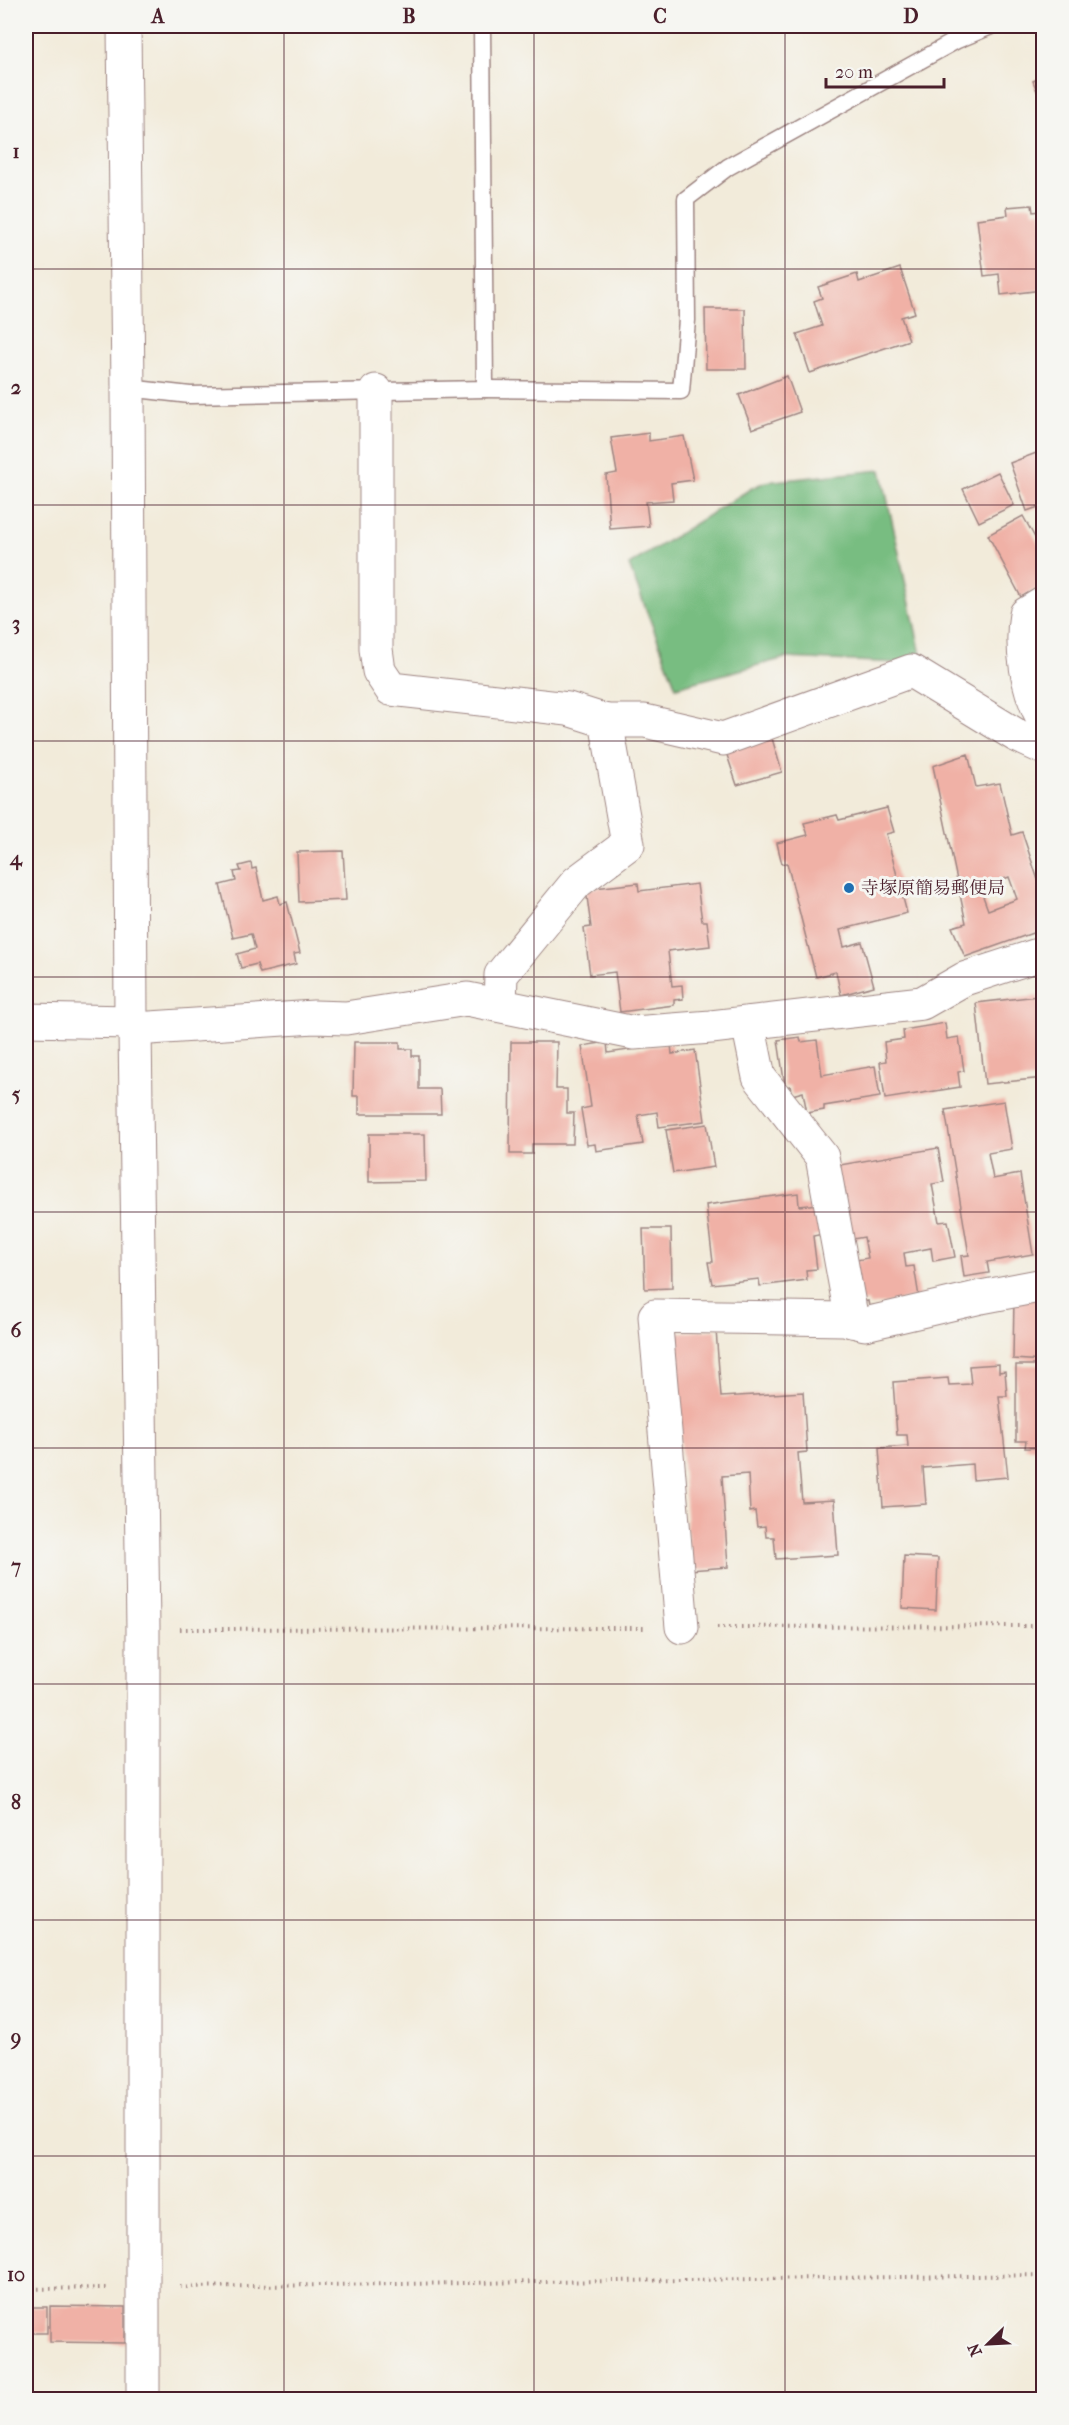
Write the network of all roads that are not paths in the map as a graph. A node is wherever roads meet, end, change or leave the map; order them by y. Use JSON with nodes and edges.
{"nodes":[{"id":1,"x":124,"y":26,"type":"edge"},
{"id":2,"x":482,"y":26,"type":"edge"},
{"id":3,"x":991,"y":26,"type":"edge"},
{"id":4,"x":128,"y":388,"type":"junction"},
{"id":5,"x":485,"y":389,"type":"junction"},
{"id":6,"x":376,"y":391,"type":"junction"},
{"id":7,"x":1044,"y":603,"type":"edge"},
{"id":8,"x":606,"y":721,"type":"junction"},
{"id":9,"x":1044,"y":721,"type":"edge"},
{"id":10,"x":1044,"y":748,"type":"edge"},
{"id":11,"x":1044,"y":953,"type":"edge"},
{"id":12,"x":500,"y":1005,"type":"junction"},
{"id":13,"x":26,"y":1020,"type":"edge"},
{"id":14,"x":748,"y":1023,"type":"junction"},
{"id":15,"x":133,"y":1026,"type":"junction"},
{"id":16,"x":1044,"y":1285,"type":"edge"},
{"id":17,"x":852,"y":1321,"type":"junction"},
{"id":18,"x":682,"y":1628,"type":"road end"},
{"id":19,"x":142,"y":2400,"type":"edge"}],
"edges":[{"from":1,"to":4,"type":"street"},
{"from":2,"to":5,"type":"lane"},
{"from":3,"to":5,"type":"lane"},
{"from":4,"to":6,"type":"lane"},
{"from":4,"to":15,"type":"street"},
{"from":5,"to":6,"type":"lane"},
{"from":6,"to":8,"type":"street"},
{"from":7,"to":9,"type":"street"},
{"from":8,"to":10,"type":"street"},
{"from":8,"to":12,"type":"street"},
{"from":11,"to":14,"type":"street"},
{"from":12,"to":14,"type":"street"},
{"from":12,"to":15,"type":"street"},
{"from":13,"to":15,"type":"street"},
{"from":14,"to":17,"type":"street"},
{"from":15,"to":19,"type":"street"},
{"from":16,"to":17,"type":"street"},
{"from":17,"to":18,"type":"street"}]}
